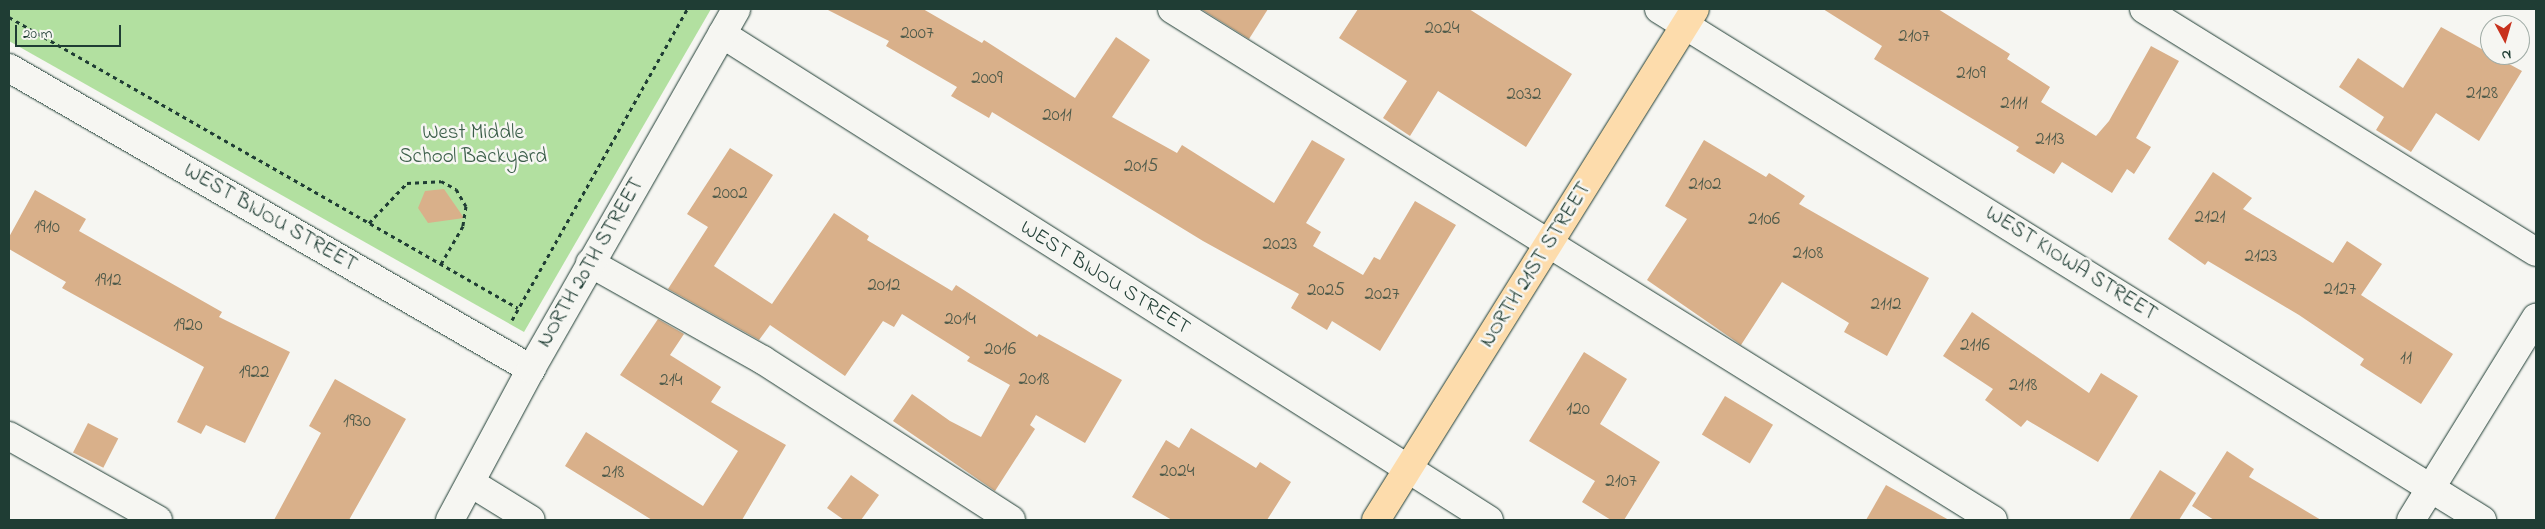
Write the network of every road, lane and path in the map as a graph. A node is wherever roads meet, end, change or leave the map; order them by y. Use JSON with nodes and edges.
{"nodes":[{"id":1,"x":687,"y":9,"type":"edge"},
{"id":2,"x":736,"y":9,"type":"edge"},
{"id":3,"x":1172,"y":9,"type":"edge"},
{"id":4,"x":1659,"y":9,"type":"edge"},
{"id":5,"x":2144,"y":9,"type":"edge"},
{"id":6,"x":9,"y":17,"type":"edge"},
{"id":7,"x":1690,"y":17,"type":"edge"},
{"id":8,"x":722,"y":34,"type":"junction"},
{"id":9,"x":9,"y":68,"type":"edge"},
{"id":10,"x":369,"y":223,"type":"junction"},
{"id":11,"x":1550,"y":243,"type":"junction"},
{"id":12,"x":2536,"y":252,"type":"edge"},
{"id":13,"x":590,"y":263,"type":"junction"},
{"id":14,"x":441,"y":264,"type":"junction"},
{"id":15,"x":518,"y":308,"type":"junction"},
{"id":16,"x":2536,"y":318,"type":"edge"},
{"id":17,"x":494,"y":348,"type":"junction"},
{"id":18,"x":531,"y":368,"type":"junction"},
{"id":19,"x":9,"y":436,"type":"edge"},
{"id":20,"x":1408,"y":471,"type":"junction"},
{"id":21,"x":471,"y":483,"type":"junction"},
{"id":22,"x":2431,"y":488,"type":"junction"},
{"id":23,"x":158,"y":520,"type":"edge"},
{"id":24,"x":450,"y":520,"type":"edge"},
{"id":25,"x":531,"y":520,"type":"edge"},
{"id":26,"x":1011,"y":520,"type":"edge"},
{"id":27,"x":1376,"y":520,"type":"edge"},
{"id":28,"x":1489,"y":520,"type":"edge"},
{"id":29,"x":1993,"y":520,"type":"edge"},
{"id":30,"x":2411,"y":520,"type":"edge"},
{"id":31,"x":2482,"y":520,"type":"edge"}],
"edges":[{"from":1,"to":15,"type":"path"},
{"from":2,"to":8,"type":"street","name":"NORTH 20TH STREET"},
{"from":3,"to":11,"type":"street"},
{"from":4,"to":7,"type":"street","name":"WEST KIOWA STREET"},
{"from":5,"to":12,"type":"street"},
{"from":6,"to":10,"type":"path"},
{"from":7,"to":11,"type":"main road","name":"NORTH 21ST STREET"},
{"from":7,"to":22,"type":"street","name":"WEST KIOWA STREET"},
{"from":8,"to":13,"type":"street","name":"NORTH 20TH STREET"},
{"from":8,"to":20,"type":"street","name":"WEST BIJOU STREET"},
{"from":9,"to":17,"type":"street","name":"WEST BIJOU STREET"},
{"from":10,"to":14,"type":"path"},
{"from":10,"to":14,"type":"path"},
{"from":11,"to":20,"type":"main road","name":"NORTH 21ST STREET"},
{"from":11,"to":29,"type":"street"},
{"from":13,"to":18,"type":"street","name":"NORTH 20TH STREET"},
{"from":13,"to":26,"type":"street"},
{"from":14,"to":15,"type":"path"},
{"from":15,"to":17,"type":"path"},
{"from":16,"to":22,"type":"street"},
{"from":17,"to":18,"type":"street","name":"WEST BIJOU STREET"},
{"from":18,"to":21,"type":"street","name":"NORTH 20TH STREET"},
{"from":19,"to":23,"type":"street"},
{"from":20,"to":27,"type":"main road","name":"NORTH 21ST STREET"},
{"from":20,"to":28,"type":"street","name":"WEST BIJOU STREET"},
{"from":21,"to":24,"type":"street","name":"NORTH 20TH STREET"},
{"from":21,"to":25,"type":"street"},
{"from":22,"to":30,"type":"street"},
{"from":22,"to":31,"type":"street","name":"WEST KIOWA STREET"}]}
